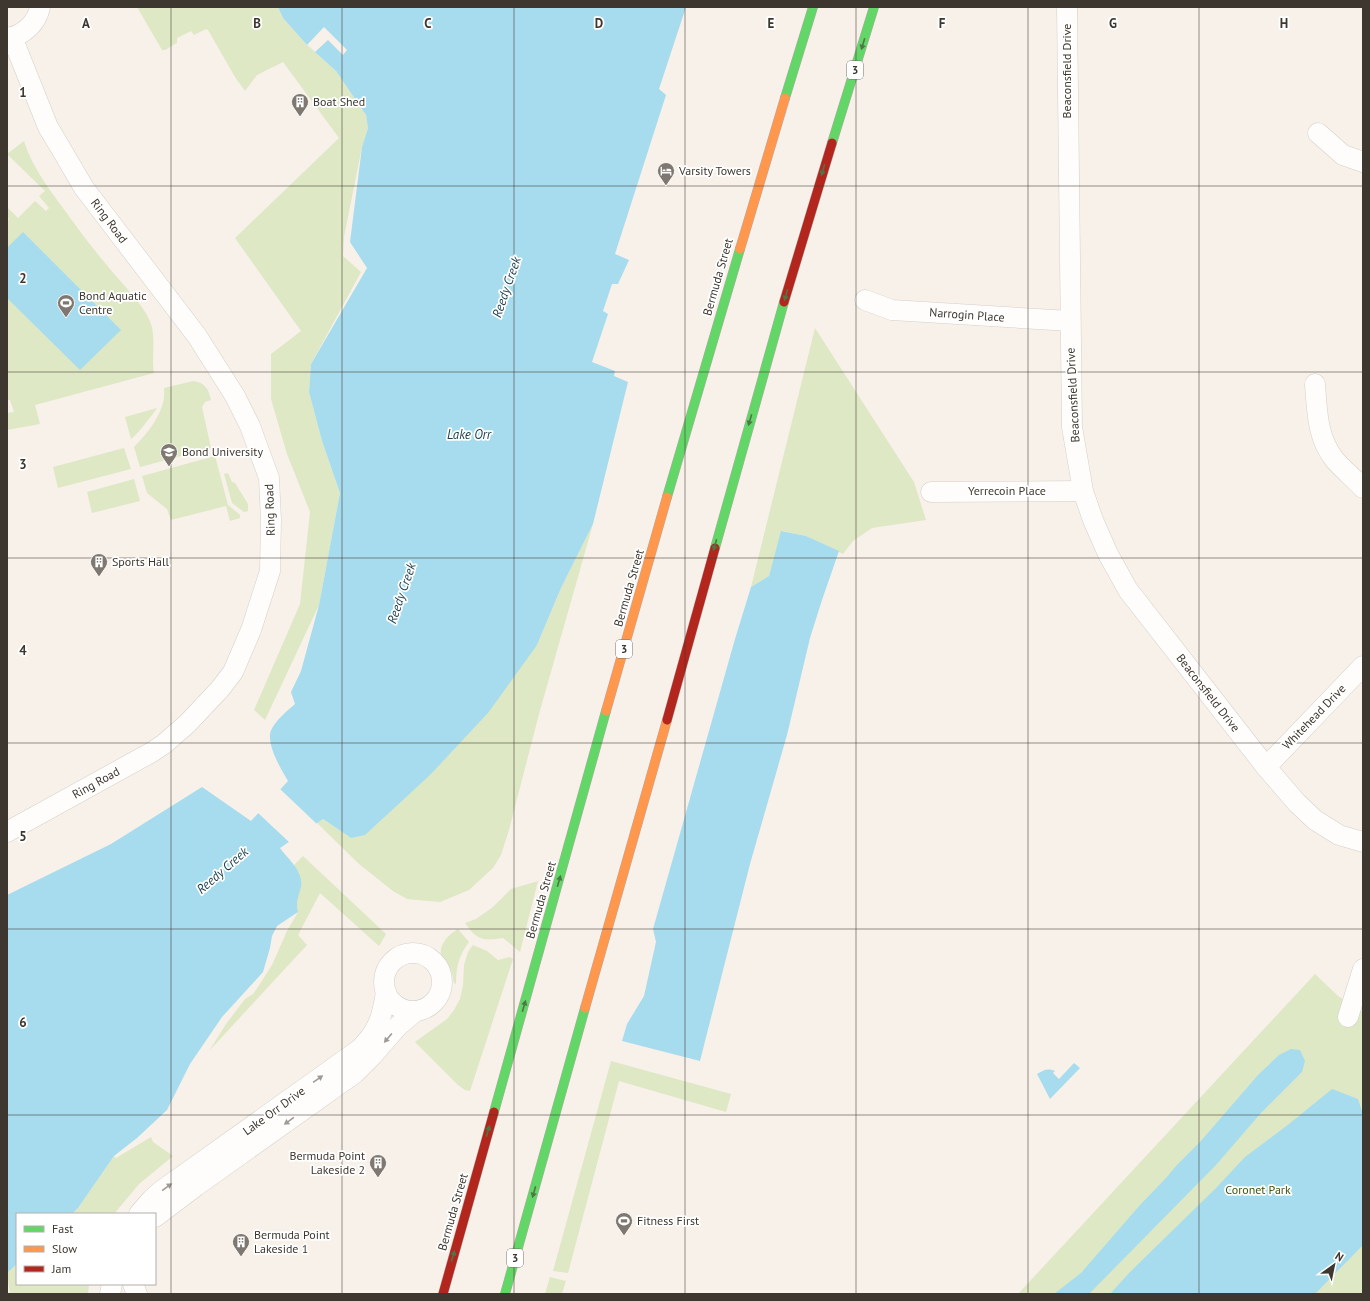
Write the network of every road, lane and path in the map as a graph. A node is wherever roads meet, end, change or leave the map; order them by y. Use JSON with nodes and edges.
{"nodes":[{"id":1,"x":40,"y":7,"type":"edge"},
{"id":2,"x":813,"y":7,"type":"edge"},
{"id":3,"x":874,"y":7,"type":"edge"},
{"id":4,"x":1067,"y":7,"type":"edge"},
{"id":5,"x":9,"y":38,"type":"edge"},
{"id":6,"x":1318,"y":133,"type":"dead end"},
{"id":7,"x":1363,"y":162,"type":"edge"},
{"id":8,"x":865,"y":300,"type":"dead end"},
{"id":9,"x":1070,"y":321,"type":"junction"},
{"id":10,"x":1315,"y":384,"type":"dead end"},
{"id":11,"x":1363,"y":488,"type":"edge"},
{"id":12,"x":1083,"y":491,"type":"junction"},
{"id":13,"x":931,"y":492,"type":"dead end"},
{"id":14,"x":1363,"y":666,"type":"edge"},
{"id":15,"x":1266,"y":767,"type":"junction"},
{"id":16,"x":7,"y":832,"type":"edge"},
{"id":17,"x":1363,"y":842,"type":"edge"},
{"id":18,"x":1363,"y":969,"type":"edge"},
{"id":19,"x":386,"y":992,"type":"junction"},
{"id":20,"x":416,"y":1011,"type":"junction"},
{"id":21,"x":1348,"y":1017,"type":"dead end"},
{"id":22,"x":140,"y":1213,"type":"edge"},
{"id":23,"x":156,"y":1216,"type":"edge"},
{"id":24,"x":443,"y":1294,"type":"edge"},
{"id":25,"x":505,"y":1294,"type":"edge"}],
"edges":[{"from":1,"to":5,"type":"street","name":"Ring Road"},
{"from":24,"to":2,"type":"main road","name":"Bermuda Street","number":"3","one_way":true},
{"from":3,"to":25,"type":"main road","number":"3","one_way":true},
{"from":4,"to":9,"type":"street","name":"Beaconsfield Drive"},
{"from":5,"to":16,"type":"street","name":"Ring Road"},
{"from":6,"to":7,"type":"street"},
{"from":8,"to":9,"type":"street","name":"Narrogin Place"},
{"from":9,"to":12,"type":"street","name":"Beaconsfield Drive"},
{"from":10,"to":11,"type":"street"},
{"from":12,"to":13,"type":"street","name":"Yerrecoin Place"},
{"from":12,"to":15,"type":"street","name":"Beaconsfield Drive"},
{"from":14,"to":15,"type":"street","name":"Whitehead Drive"},
{"from":15,"to":17,"type":"street","name":"Beaconsfield Drive"},
{"from":18,"to":21,"type":"street"},
{"from":19,"to":20,"type":"street"},
{"from":19,"to":20,"type":"street"},
{"from":22,"to":19,"type":"street","name":"Lake Orr Drive","one_way":true},
{"from":20,"to":23,"type":"street","name":"Lake Orr Drive","one_way":true}]}
